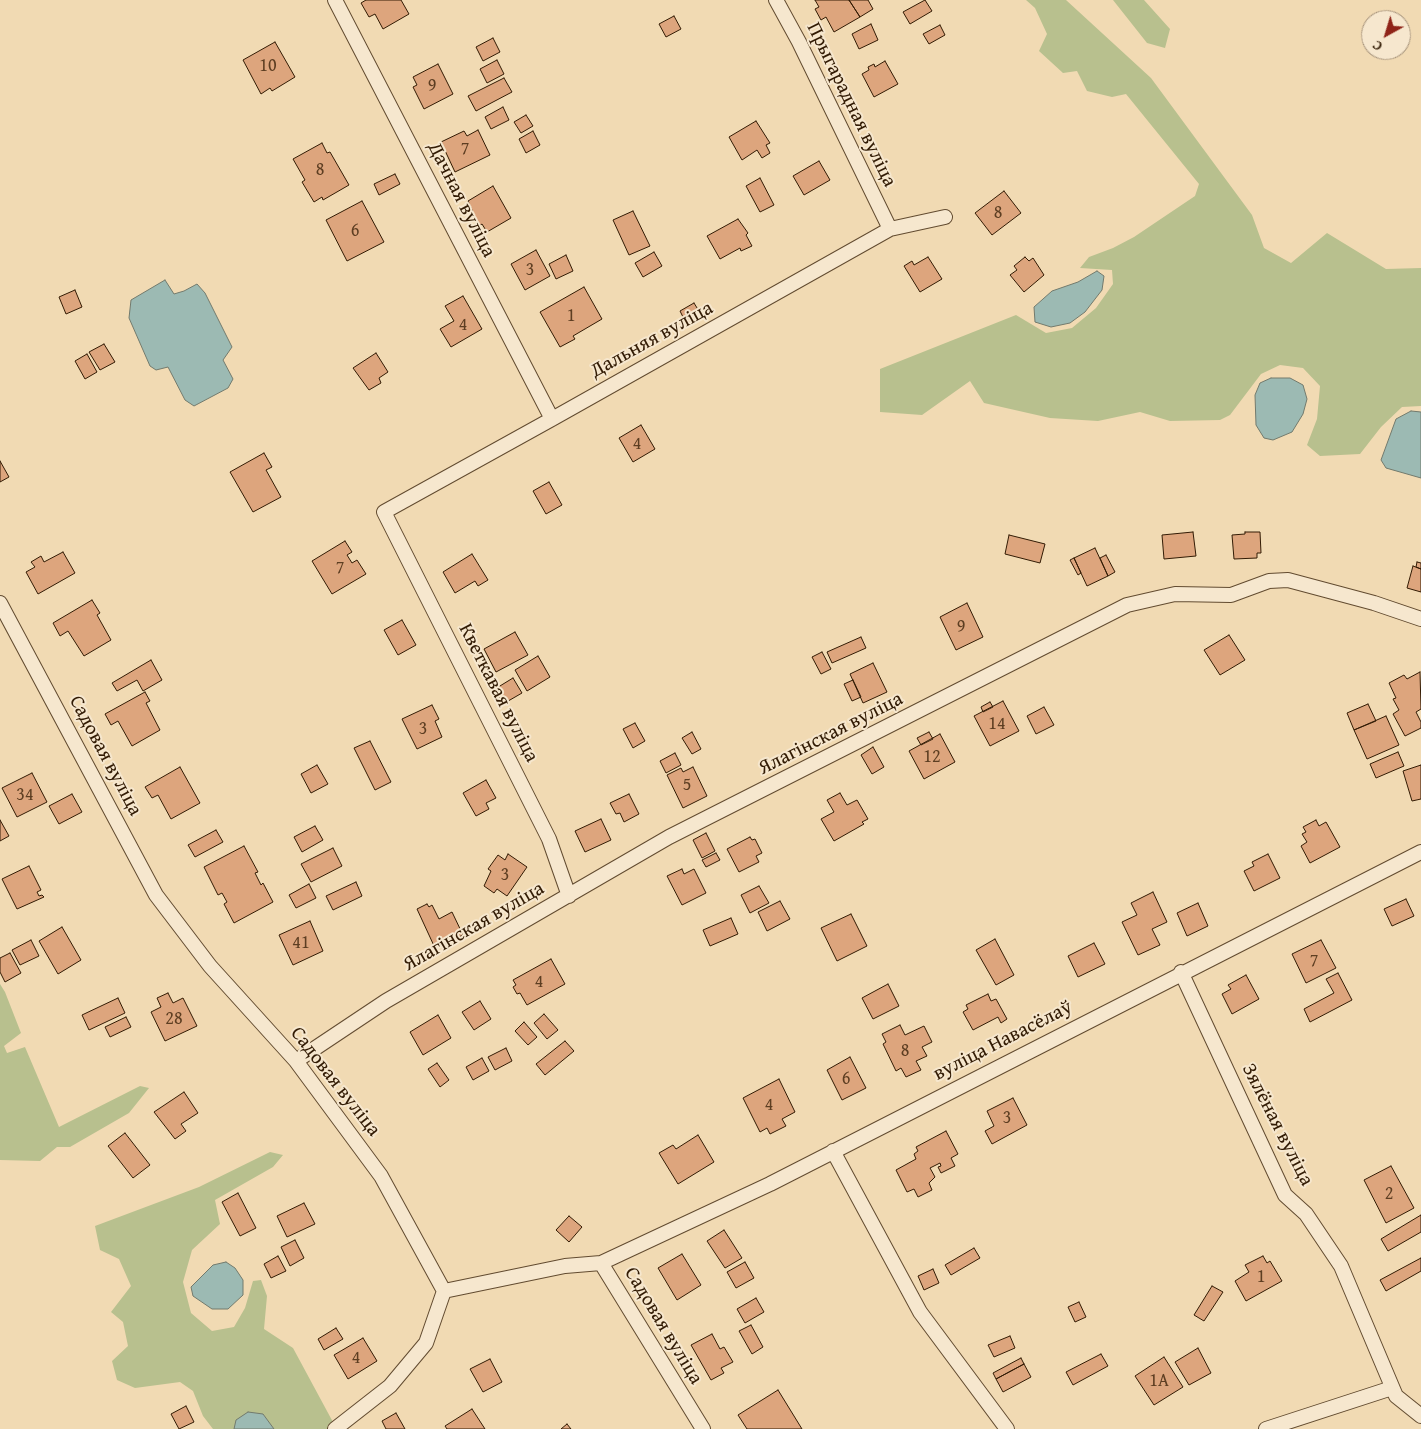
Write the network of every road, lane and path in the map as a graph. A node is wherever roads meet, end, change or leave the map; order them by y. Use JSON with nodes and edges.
{"nodes":[{"id":1,"x":335,"y":0,"type":"edge"},
{"id":2,"x":776,"y":0,"type":"edge"},
{"id":3,"x":944,"y":217,"type":"dead end"},
{"id":4,"x":890,"y":229,"type":"junction"},
{"id":5,"x":552,"y":419,"type":"junction"},
{"id":6,"x":384,"y":512,"type":"joint"},
{"id":7,"x":0,"y":603,"type":"edge"},
{"id":8,"x":1421,"y":619,"type":"edge"},
{"id":9,"x":1421,"y":852,"type":"edge"},
{"id":10,"x":569,"y":896,"type":"junction"},
{"id":11,"x":1181,"y":972,"type":"junction"},
{"id":12,"x":296,"y":1060,"type":"junction"},
{"id":13,"x":833,"y":1150,"type":"junction"},
{"id":14,"x":601,"y":1263,"type":"junction"},
{"id":15,"x":444,"y":1291,"type":"junction"},
{"id":16,"x":1392,"y":1388,"type":"junction"},
{"id":17,"x":1421,"y":1416,"type":"edge"},
{"id":18,"x":335,"y":1429,"type":"edge"},
{"id":19,"x":703,"y":1429,"type":"edge"},
{"id":20,"x":1007,"y":1429,"type":"edge"},
{"id":21,"x":1266,"y":1429,"type":"edge"}],
"edges":[{"from":1,"to":5,"type":"street","name":"Дачная вуліца"},
{"from":2,"to":4,"type":"street","name":"Прыгарадная вуліца"},
{"from":3,"to":4,"type":"street","name":"Дальняя вуліца"},
{"from":4,"to":5,"type":"street","name":"Дальняя вуліца"},
{"from":5,"to":6,"type":"street","name":"Дальняя вуліца"},
{"from":6,"to":10,"type":"street","name":"Кветкавая вуліца"},
{"from":7,"to":12,"type":"street","name":"Садовая вуліца"},
{"from":8,"to":10,"type":"street","name":"Ялагінская вуліца"},
{"from":9,"to":11,"type":"street","name":"вуліца Навасёлаў"},
{"from":10,"to":12,"type":"street","name":"Ялагінская вуліца"},
{"from":11,"to":13,"type":"street","name":"вуліца Навасёлаў"},
{"from":11,"to":16,"type":"street","name":"Зялёная вуліца"},
{"from":12,"to":15,"type":"street","name":"Садовая вуліца"},
{"from":13,"to":14,"type":"street","name":"вуліца Навасёлаў"},
{"from":13,"to":20,"type":"street"},
{"from":14,"to":15,"type":"street","name":"Садовая вуліца"},
{"from":14,"to":19,"type":"street","name":"Садовая вуліца"},
{"from":15,"to":18,"type":"street"},
{"from":16,"to":17,"type":"street","name":"Зялёная вуліца"},
{"from":16,"to":21,"type":"street"}]}
